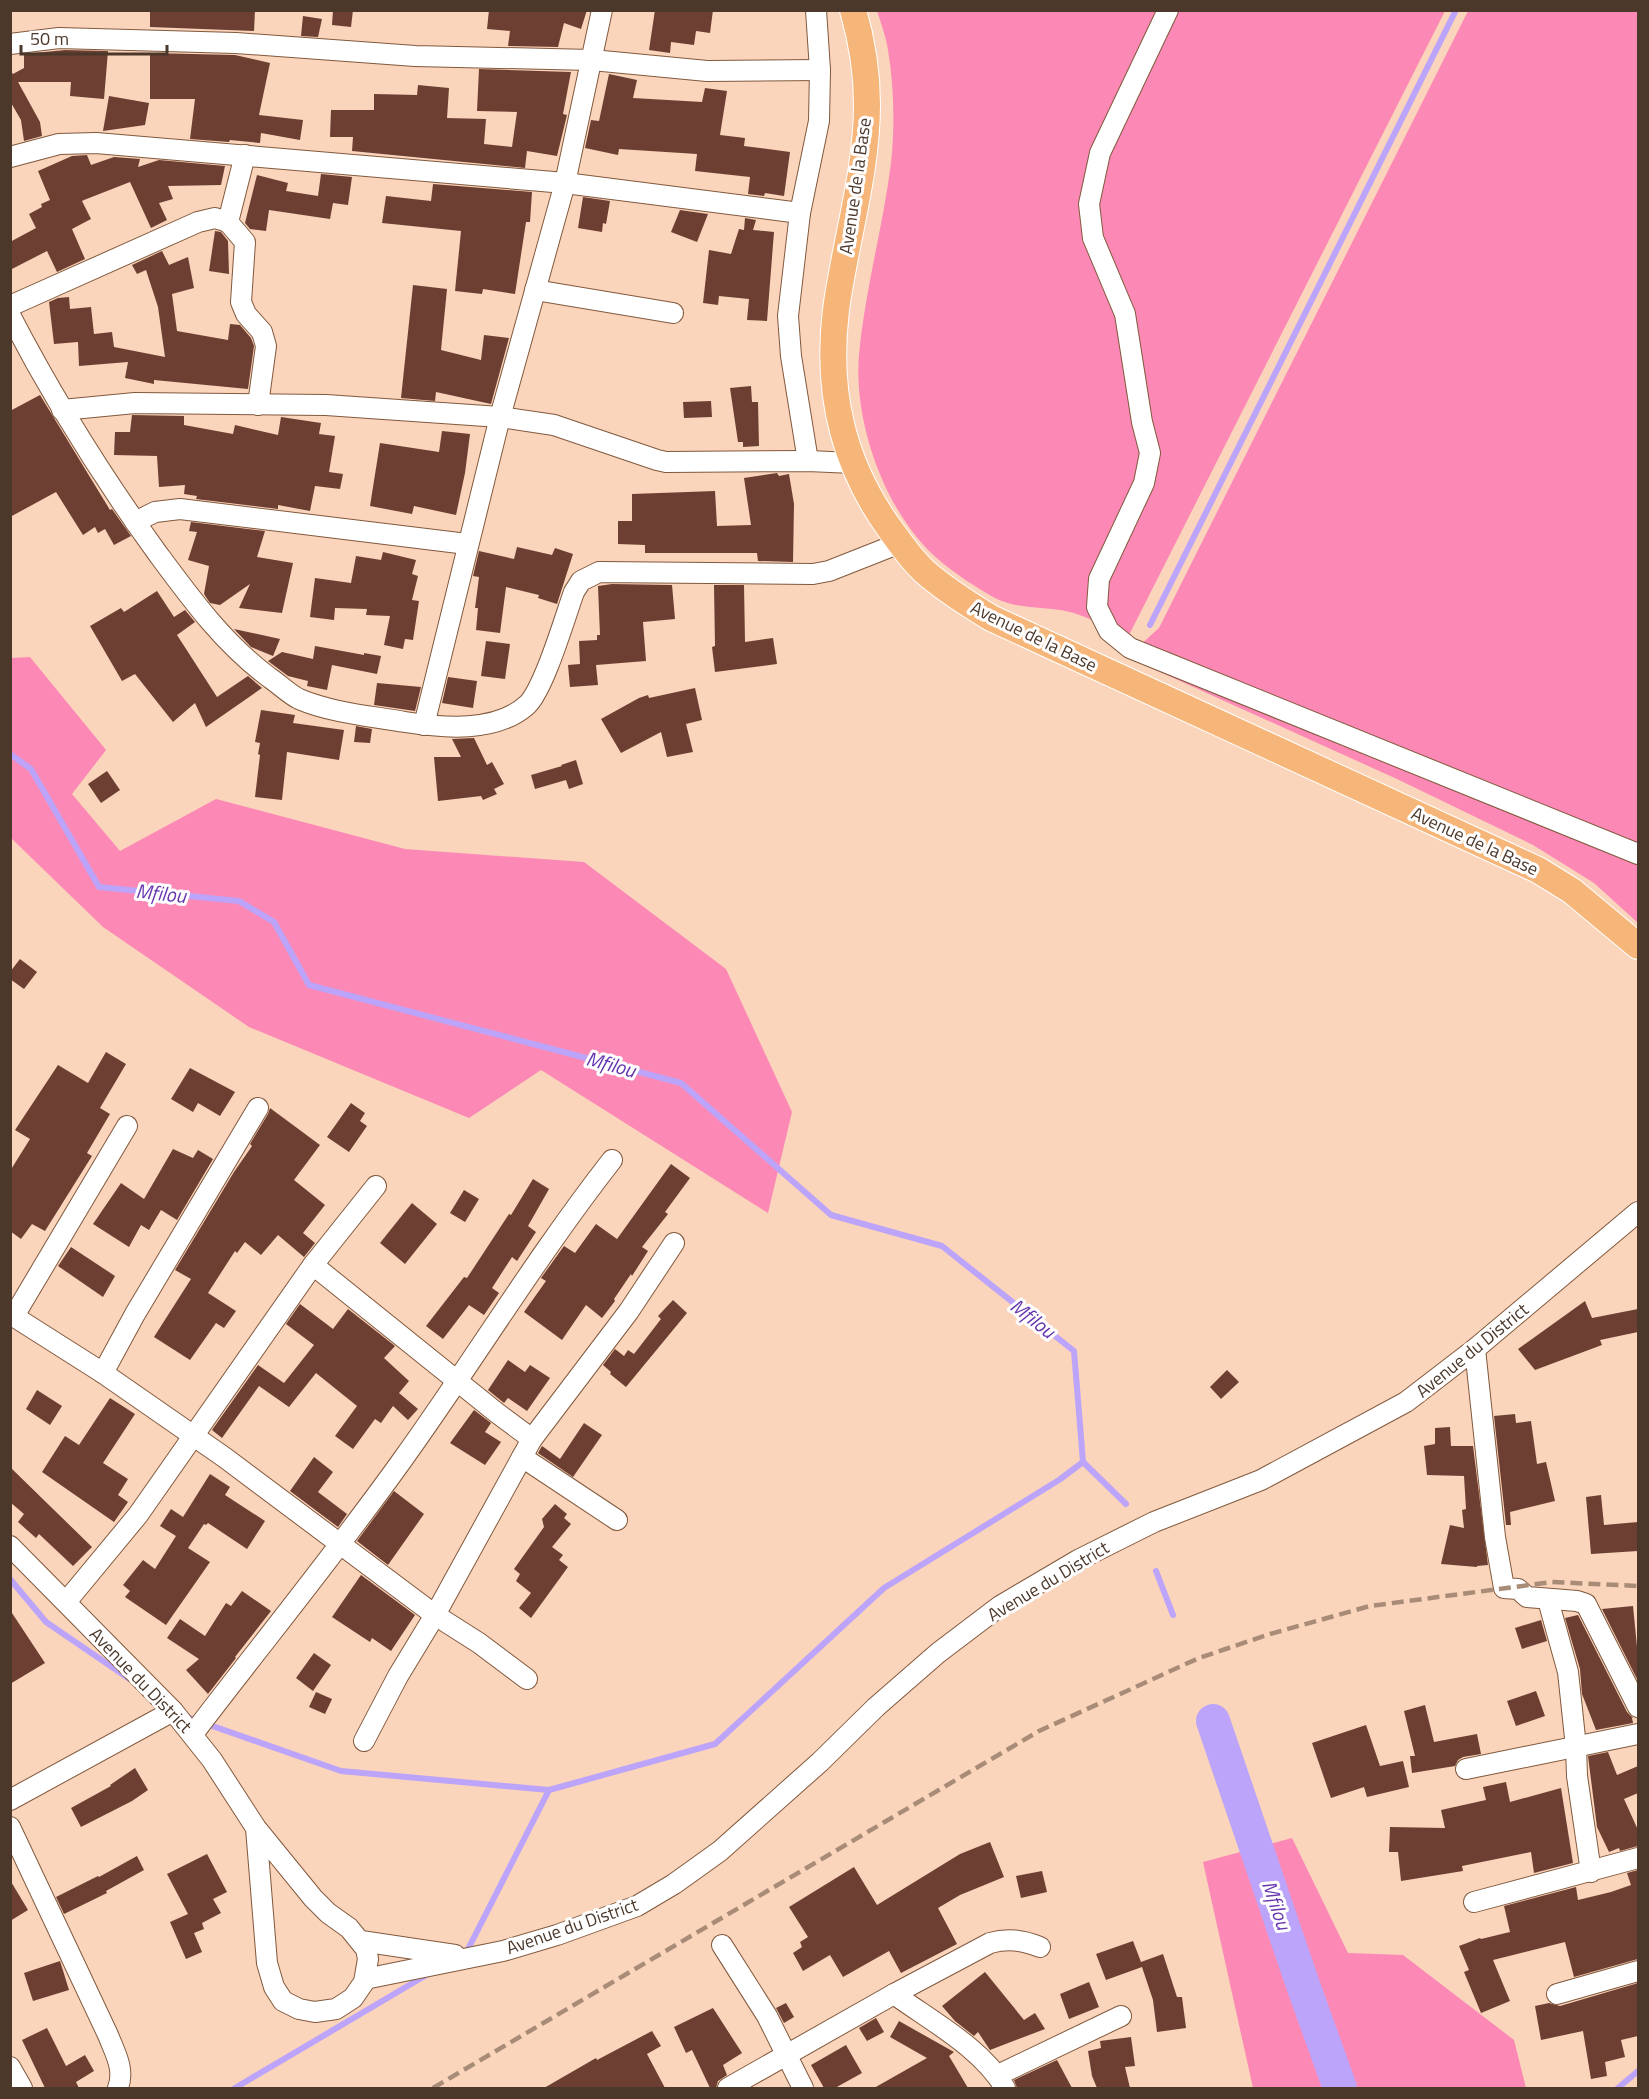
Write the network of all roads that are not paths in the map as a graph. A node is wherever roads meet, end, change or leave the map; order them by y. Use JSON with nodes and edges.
{"nodes":[{"id":1,"x":602,"y":10,"type":"edge"},
{"id":2,"x":816,"y":10,"type":"edge"},
{"id":3,"x":853,"y":10,"type":"edge"},
{"id":4,"x":1168,"y":10,"type":"edge"},
{"id":5,"x":10,"y":44,"type":"edge"},
{"id":6,"x":592,"y":60,"type":"junction"},
{"id":7,"x":820,"y":70,"type":"junction"},
{"id":8,"x":245,"y":155,"type":"junction"},
{"id":9,"x":10,"y":157,"type":"edge"},
{"id":10,"x":565,"y":183,"type":"junction"},
{"id":11,"x":800,"y":213,"type":"junction"},
{"id":12,"x":228,"y":222,"type":"junction"},
{"id":13,"x":535,"y":290,"type":"junction"},
{"id":14,"x":10,"y":306,"type":"edge"},
{"id":15,"x":673,"y":313,"type":"dead end"},
{"id":16,"x":10,"y":315,"type":"edge"},
{"id":17,"x":258,"y":405,"type":"junction"},
{"id":18,"x":62,"y":410,"type":"junction"},
{"id":19,"x":500,"y":417,"type":"junction"},
{"id":20,"x":807,"y":461,"type":"junction"},
{"id":21,"x":853,"y":463,"type":"junction"},
{"id":22,"x":135,"y":522,"type":"junction"},
{"id":23,"x":900,"y":543,"type":"junction"},
{"id":24,"x":467,"y":544,"type":"junction"},
{"id":25,"x":424,"y":725,"type":"junction"},
{"id":26,"x":1638,"y":854,"type":"edge"},
{"id":27,"x":1638,"y":946,"type":"edge"},
{"id":28,"x":258,"y":1108,"type":"dead end"},
{"id":29,"x":127,"y":1126,"type":"dead end"},
{"id":30,"x":612,"y":1160,"type":"dead end"},
{"id":31,"x":376,"y":1186,"type":"dead end"},
{"id":32,"x":1638,"y":1212,"type":"edge"},
{"id":33,"x":674,"y":1244,"type":"dead end"},
{"id":34,"x":313,"y":1265,"type":"junction"},
{"id":35,"x":12,"y":1315,"type":"edge"},
{"id":36,"x":1475,"y":1349,"type":"junction"},
{"id":37,"x":103,"y":1372,"type":"junction"},
{"id":38,"x":459,"y":1381,"type":"junction"},
{"id":39,"x":194,"y":1436,"type":"junction"},
{"id":40,"x":532,"y":1439,"type":"junction"},
{"id":41,"x":522,"y":1458,"type":"junction"},
{"id":42,"x":616,"y":1520,"type":"dead end"},
{"id":43,"x":340,"y":1544,"type":"junction"},
{"id":44,"x":10,"y":1546,"type":"edge"},
{"id":45,"x":1548,"y":1600,"type":"junction"},
{"id":46,"x":66,"y":1602,"type":"junction"},
{"id":47,"x":435,"y":1614,"type":"junction"},
{"id":48,"x":527,"y":1679,"type":"dead end"},
{"id":49,"x":1638,"y":1707,"type":"edge"},
{"id":50,"x":173,"y":1711,"type":"junction"},
{"id":51,"x":193,"y":1734,"type":"junction"},
{"id":52,"x":1638,"y":1734,"type":"edge"},
{"id":53,"x":364,"y":1741,"type":"dead end"},
{"id":54,"x":1576,"y":1747,"type":"junction"},
{"id":55,"x":1466,"y":1769,"type":"dead end"},
{"id":56,"x":10,"y":1800,"type":"edge"},
{"id":57,"x":10,"y":1827,"type":"edge"},
{"id":58,"x":256,"y":1828,"type":"junction"},
{"id":59,"x":1638,"y":1858,"type":"edge"},
{"id":60,"x":1591,"y":1872,"type":"junction"},
{"id":61,"x":1474,"y":1902,"type":"dead end"},
{"id":62,"x":361,"y":1941,"type":"junction"},
{"id":63,"x":722,"y":1945,"type":"dead end"},
{"id":64,"x":1040,"y":1947,"type":"dead end"},
{"id":65,"x":469,"y":1957,"type":"junction"},
{"id":66,"x":1638,"y":1971,"type":"edge"},
{"id":67,"x":364,"y":1979,"type":"junction"},
{"id":68,"x":894,"y":1994,"type":"junction"},
{"id":69,"x":1557,"y":1994,"type":"dead end"},
{"id":70,"x":1121,"y":2016,"type":"dead end"},
{"id":71,"x":787,"y":2054,"type":"junction"},
{"id":72,"x":10,"y":2067,"type":"edge"},
{"id":73,"x":1001,"y":2082,"type":"edge"},
{"id":74,"x":22,"y":2088,"type":"edge"},
{"id":75,"x":118,"y":2088,"type":"edge"},
{"id":76,"x":728,"y":2088,"type":"edge"},
{"id":77,"x":803,"y":2088,"type":"edge"}],
"edges":[{"from":1,"to":6,"type":"street"},
{"from":2,"to":7,"type":"street"},
{"from":3,"to":21,"type":"main road","name":"Avenue de la Base"},
{"from":4,"to":26,"type":"street"},
{"from":5,"to":6,"type":"street"},
{"from":6,"to":7,"type":"street"},
{"from":6,"to":10,"type":"street"},
{"from":7,"to":11,"type":"street"},
{"from":8,"to":9,"type":"street"},
{"from":8,"to":10,"type":"street"},
{"from":8,"to":12,"type":"street"},
{"from":10,"to":11,"type":"street"},
{"from":10,"to":13,"type":"street"},
{"from":11,"to":20,"type":"street"},
{"from":12,"to":14,"type":"street"},
{"from":12,"to":17,"type":"street"},
{"from":13,"to":15,"type":"street"},
{"from":13,"to":19,"type":"street"},
{"from":16,"to":18,"type":"street"},
{"from":17,"to":18,"type":"street"},
{"from":17,"to":19,"type":"street"},
{"from":18,"to":22,"type":"street"},
{"from":19,"to":20,"type":"street"},
{"from":19,"to":24,"type":"street"},
{"from":20,"to":21,"type":"street"},
{"from":21,"to":23,"type":"main road","name":"Avenue de la Base"},
{"from":22,"to":24,"type":"street"},
{"from":22,"to":25,"type":"street"},
{"from":23,"to":25,"type":"street"},
{"from":23,"to":27,"type":"main road","name":"Avenue de la Base"},
{"from":24,"to":25,"type":"street"},
{"from":28,"to":37,"type":"street"},
{"from":29,"to":35,"type":"street"},
{"from":30,"to":38,"type":"street"},
{"from":31,"to":34,"type":"street"},
{"from":32,"to":36,"type":"street","name":"Avenue du District"},
{"from":33,"to":40,"type":"street"},
{"from":34,"to":38,"type":"street"},
{"from":34,"to":39,"type":"street"},
{"from":35,"to":37,"type":"street"},
{"from":36,"to":45,"type":"street"},
{"from":36,"to":65,"type":"street","name":"Avenue du District"},
{"from":37,"to":39,"type":"street"},
{"from":38,"to":40,"type":"street"},
{"from":38,"to":43,"type":"street"},
{"from":39,"to":43,"type":"street"},
{"from":39,"to":46,"type":"street"},
{"from":40,"to":41,"type":"street"},
{"from":41,"to":42,"type":"street"},
{"from":41,"to":47,"type":"street"},
{"from":43,"to":47,"type":"street"},
{"from":43,"to":51,"type":"street"},
{"from":44,"to":46,"type":"street","name":"Avenue du District"},
{"from":45,"to":49,"type":"street"},
{"from":45,"to":54,"type":"street"},
{"from":46,"to":50,"type":"street","name":"Avenue du District"},
{"from":47,"to":48,"type":"street"},
{"from":47,"to":53,"type":"street"},
{"from":50,"to":51,"type":"street","name":"Avenue du District"},
{"from":50,"to":56,"type":"street"},
{"from":51,"to":58,"type":"street","name":"Avenue du District"},
{"from":52,"to":54,"type":"street"},
{"from":54,"to":55,"type":"street"},
{"from":54,"to":60,"type":"street"},
{"from":57,"to":75,"type":"street"},
{"from":58,"to":62,"type":"street","name":"Avenue du District"},
{"from":58,"to":67,"type":"street","name":"Avenue du District"},
{"from":59,"to":60,"type":"street"},
{"from":60,"to":61,"type":"street"},
{"from":62,"to":65,"type":"street","name":"Avenue du District"},
{"from":62,"to":67,"type":"street"},
{"from":63,"to":71,"type":"street"},
{"from":64,"to":68,"type":"street"},
{"from":65,"to":67,"type":"street","name":"Avenue du District"},
{"from":66,"to":69,"type":"street"},
{"from":68,"to":71,"type":"street"},
{"from":68,"to":73,"type":"street"},
{"from":70,"to":73,"type":"street"},
{"from":71,"to":76,"type":"street"},
{"from":71,"to":77,"type":"street"},
{"from":72,"to":74,"type":"street"}]}
